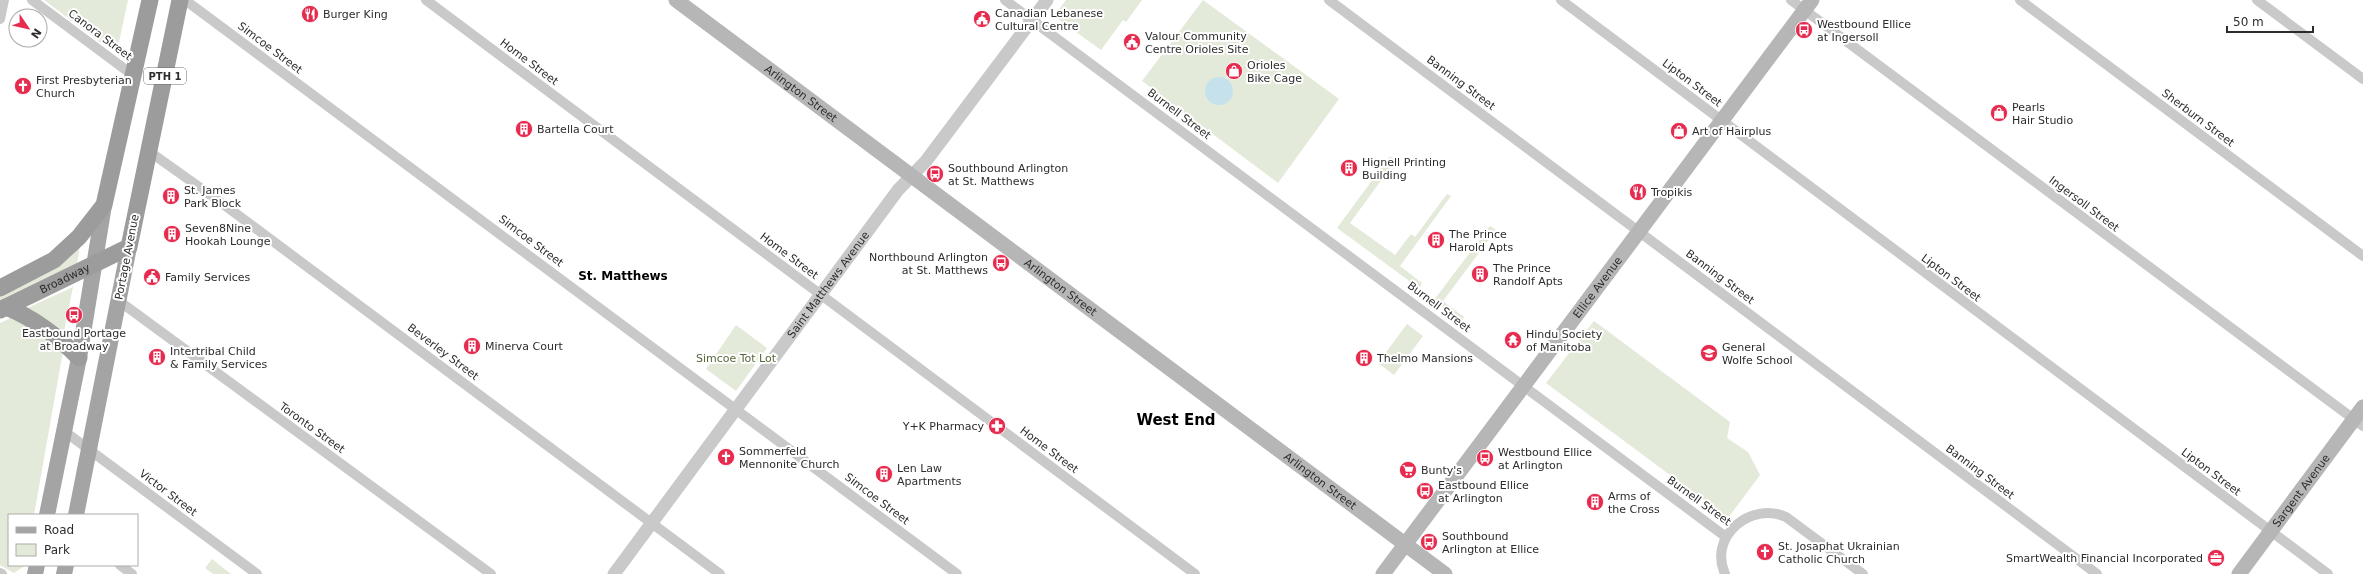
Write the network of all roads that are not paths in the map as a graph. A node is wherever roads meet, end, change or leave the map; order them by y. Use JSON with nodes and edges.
{"nodes":[{"id":1,"x":4,"y":0,"type":"edge"},
{"id":2,"x":32,"y":0,"type":"edge"},
{"id":3,"x":150,"y":0,"type":"edge"},
{"id":4,"x":180,"y":0,"type":"edge"},
{"id":5,"x":185,"y":0,"type":"edge"},
{"id":6,"x":426,"y":0,"type":"edge"},
{"id":7,"x":676,"y":0,"type":"edge"},
{"id":8,"x":1005,"y":0,"type":"edge"},
{"id":9,"x":1047,"y":0,"type":"edge"},
{"id":10,"x":1329,"y":0,"type":"edge"},
{"id":11,"x":1561,"y":0,"type":"edge"},
{"id":12,"x":1792,"y":0,"type":"edge"},
{"id":13,"x":2020,"y":0,"type":"edge"},
{"id":14,"x":2257,"y":0,"type":"edge"},
{"id":15,"x":1808,"y":5,"type":"edge"},
{"id":16,"x":0,"y":19,"type":"edge"},
{"id":17,"x":1032,"y":20,"type":"junction"},
{"id":18,"x":134,"y":76,"type":"junction"},
{"id":19,"x":2363,"y":80,"type":"edge"},
{"id":20,"x":1722,"y":120,"type":"junction"},
{"id":21,"x":150,"y":152,"type":"junction"},
{"id":22,"x":912,"y":175,"type":"junction"},
{"id":23,"x":104,"y":205,"type":"junction"},
{"id":24,"x":1639,"y":231,"type":"junction"},
{"id":25,"x":129,"y":247,"type":"junction"},
{"id":26,"x":2363,"y":256,"type":"edge"},
{"id":27,"x":94,"y":263,"type":"junction"},
{"id":28,"x":0,"y":288,"type":"edge"},
{"id":29,"x":821,"y":295,"type":"junction"},
{"id":30,"x":119,"y":301,"type":"junction"},
{"id":31,"x":3,"y":308,"type":"edge"},
{"id":32,"x":79,"y":358,"type":"junction"},
{"id":33,"x":1524,"y":385,"type":"junction"},
{"id":34,"x":2363,"y":407,"type":"edge"},
{"id":35,"x":737,"y":409,"type":"junction"},
{"id":36,"x":2358,"y":423,"type":"edge"},
{"id":37,"x":64,"y":431,"type":"junction"},
{"id":38,"x":89,"y":449,"type":"junction"},
{"id":39,"x":47,"y":514,"type":"edge"},
{"id":40,"x":76,"y":514,"type":"edge"},
{"id":41,"x":652,"y":523,"type":"junction"},
{"id":42,"x":2271,"y":531,"type":"junction"},
{"id":43,"x":1726,"y":537,"type":"junction"},
{"id":44,"x":1405,"y":544,"type":"junction"},
{"id":45,"x":121,"y":566,"type":"edge"},
{"id":46,"x":132,"y":574,"type":"edge"},
{"id":47,"x":257,"y":574,"type":"edge"},
{"id":48,"x":491,"y":574,"type":"edge"},
{"id":49,"x":614,"y":574,"type":"edge"},
{"id":50,"x":720,"y":574,"type":"edge"},
{"id":51,"x":957,"y":574,"type":"edge"},
{"id":52,"x":1195,"y":574,"type":"edge"},
{"id":53,"x":1383,"y":574,"type":"edge"},
{"id":54,"x":1445,"y":574,"type":"edge"},
{"id":55,"x":1725,"y":574,"type":"edge"},
{"id":56,"x":1863,"y":574,"type":"edge"},
{"id":57,"x":2097,"y":574,"type":"edge"},
{"id":58,"x":2239,"y":574,"type":"edge"},
{"id":59,"x":2328,"y":574,"type":"edge"}],
"edges":[{"from":1,"to":16,"type":"street"},
{"from":2,"to":18,"type":"street","name":"Canora Street"},
{"from":3,"to":18,"type":"highway","number":"PTH 1"},
{"from":4,"to":21,"type":"highway","name":"Portage Avenue","number":"PTH 1"},
{"from":5,"to":35,"type":"street","name":"Simcoe Street"},
{"from":6,"to":29,"type":"street","name":"Home Street"},
{"from":7,"to":22,"type":"main road","name":"Arlington Street"},
{"from":8,"to":17,"type":"street","name":"Burnell Street"},
{"from":9,"to":17,"type":"street","name":"Saint Matthews Avenue"},
{"from":10,"to":24,"type":"street","name":"Banning Street"},
{"from":11,"to":20,"type":"street","name":"Lipton Street"},
{"from":12,"to":15,"type":"street","name":"Ingersoll Street"},
{"from":13,"to":26,"type":"street","name":"Sherburn Street"},
{"from":14,"to":19,"type":"street"},
{"from":15,"to":20,"type":"main road","name":"Ellice Avenue"},
{"from":15,"to":36,"type":"street","name":"Ingersoll Street"},
{"from":17,"to":22,"type":"street","name":"Saint Matthews Avenue"},
{"from":17,"to":33,"type":"street","name":"Burnell Street"},
{"from":18,"to":23,"type":"highway","number":"PTH 1"},
{"from":20,"to":24,"type":"main road","name":"Ellice Avenue"},
{"from":20,"to":42,"type":"street","name":"Lipton Street"},
{"from":21,"to":25,"type":"highway","name":"Portage Avenue","number":"PTH 1"},
{"from":21,"to":41,"type":"street","name":"Beverley Street"},
{"from":22,"to":29,"type":"street","name":"Saint Matthews Avenue"},
{"from":22,"to":44,"type":"main road","name":"Arlington Street"},
{"from":23,"to":27,"type":"main road"},
{"from":23,"to":28,"type":"highway","name":"Broadway","number":"PTH 1"},
{"from":24,"to":33,"type":"main road","name":"Ellice Avenue"},
{"from":24,"to":57,"type":"street","name":"Banning Street"},
{"from":25,"to":27,"type":"highway","name":"Broadway"},
{"from":25,"to":30,"type":"main road","name":"Portage Avenue"},
{"from":27,"to":31,"type":"highway","name":"Broadway"},
{"from":27,"to":32,"type":"main road"},
{"from":29,"to":35,"type":"street","name":"Saint Matthews Avenue"},
{"from":29,"to":52,"type":"street","name":"Home Street"},
{"from":30,"to":38,"type":"main road","name":"Portage Avenue"},
{"from":30,"to":48,"type":"street","name":"Toronto Street"},
{"from":31,"to":32,"type":"highway"},
{"from":32,"to":37,"type":"main road"},
{"from":33,"to":43,"type":"street","name":"Burnell Street"},
{"from":33,"to":44,"type":"main road","name":"Ellice Avenue"},
{"from":34,"to":36,"type":"main road","name":"Sargent Avenue"},
{"from":35,"to":41,"type":"street","name":"Saint Matthews Avenue"},
{"from":35,"to":51,"type":"street","name":"Simcoe Street"},
{"from":36,"to":42,"type":"main road","name":"Sargent Avenue"},
{"from":37,"to":38,"type":"street","name":"Victor Street"},
{"from":37,"to":39,"type":"main road"},
{"from":38,"to":40,"type":"main road","name":"Portage Avenue"},
{"from":38,"to":47,"type":"street","name":"Victor Street"},
{"from":41,"to":49,"type":"street","name":"Saint Matthews Avenue"},
{"from":41,"to":50,"type":"street","name":"Beverley Street"},
{"from":42,"to":58,"type":"main road","name":"Sargent Avenue"},
{"from":42,"to":59,"type":"street","name":"Lipton Street"},
{"from":43,"to":55,"type":"street"},
{"from":43,"to":56,"type":"street","name":"Burnell Street"},
{"from":44,"to":53,"type":"main road","name":"Ellice Avenue"},
{"from":44,"to":54,"type":"main road","name":"Arlington Street"},
{"from":45,"to":46,"type":"street"}]}
